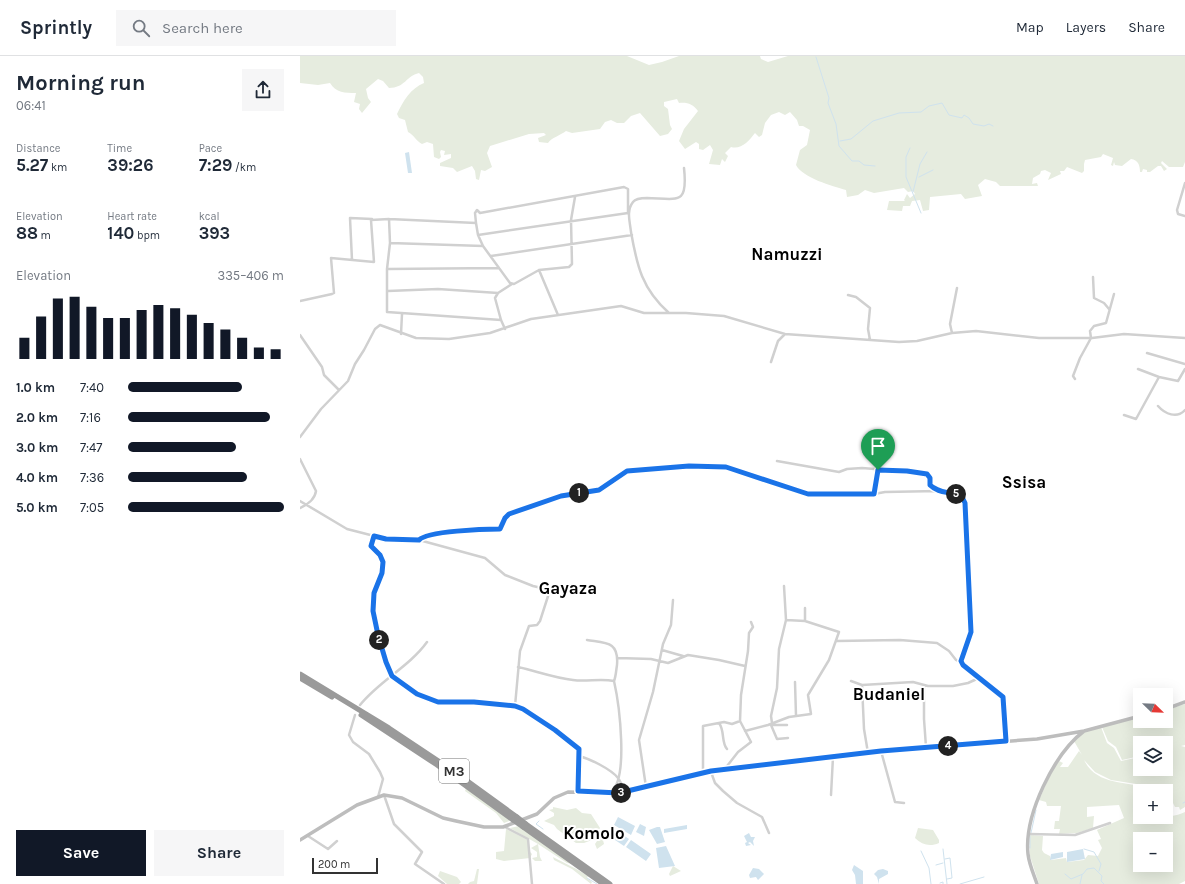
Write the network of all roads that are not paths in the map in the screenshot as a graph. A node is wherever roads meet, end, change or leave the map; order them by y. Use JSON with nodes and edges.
{"nodes":[{"id":1,"x":684,"y":168,"type":"dead end"},
{"id":2,"x":1185,"y":183,"type":"edge"},
{"id":3,"x":575,"y":197,"type":"junction"},
{"id":4,"x":628,"y":213,"type":"junction"},
{"id":5,"x":1185,"y":216,"type":"edge"},
{"id":6,"x":372,"y":219,"type":"junction"},
{"id":7,"x":389,"y":219,"type":"junction"},
{"id":8,"x":572,"y":220,"type":"junction"},
{"id":9,"x":476,"y":223,"type":"junction"},
{"id":10,"x":478,"y":235,"type":"junction"},
{"id":11,"x":632,"y":235,"type":"junction"},
{"id":12,"x":390,"y":243,"type":"junction"},
{"id":13,"x":572,"y":244,"type":"junction"},
{"id":14,"x":483,"y":246,"type":"junction"},
{"id":15,"x":491,"y":256,"type":"junction"},
{"id":16,"x":352,"y":260,"type":"junction"},
{"id":17,"x":499,"y":268,"type":"junction"},
{"id":18,"x":387,"y":269,"type":"junction"},
{"id":19,"x":539,"y":270,"type":"junction"},
{"id":20,"x":1093,"y":277,"type":"dead end"},
{"id":21,"x":512,"y":284,"type":"junction"},
{"id":22,"x":957,"y":288,"type":"dead end"},
{"id":23,"x":388,"y":291,"type":"junction"},
{"id":24,"x":498,"y":293,"type":"junction"},
{"id":25,"x":1114,"y":294,"type":"dead end"},
{"id":26,"x":848,"y":295,"type":"dead end"},
{"id":27,"x":300,"y":301,"type":"edge"},
{"id":28,"x":1109,"y":310,"type":"junction"},
{"id":29,"x":402,"y":314,"type":"junction"},
{"id":30,"x":669,"y":314,"type":"junction"},
{"id":31,"x":558,"y":315,"type":"junction"},
{"id":32,"x":501,"y":320,"type":"junction"},
{"id":33,"x":505,"y":329,"type":"junction"},
{"id":34,"x":952,"y":333,"type":"junction"},
{"id":35,"x":402,"y":334,"type":"junction"},
{"id":36,"x":785,"y":334,"type":"junction"},
{"id":37,"x":300,"y":335,"type":"edge"},
{"id":38,"x":1091,"y":338,"type":"junction"},
{"id":39,"x":1185,"y":338,"type":"edge"},
{"id":40,"x":870,"y":340,"type":"junction"},
{"id":41,"x":1147,"y":353,"type":"dead end"},
{"id":42,"x":771,"y":362,"type":"dead end"},
{"id":43,"x":1185,"y":364,"type":"edge"},
{"id":44,"x":1138,"y":369,"type":"dead end"},
{"id":45,"x":1185,"y":369,"type":"edge"},
{"id":46,"x":1159,"y":377,"type":"junction"},
{"id":47,"x":1075,"y":379,"type":"dead end"},
{"id":48,"x":339,"y":390,"type":"junction"},
{"id":49,"x":1158,"y":406,"type":"dead end"},
{"id":50,"x":1185,"y":410,"type":"edge"},
{"id":51,"x":1124,"y":415,"type":"dead end"},
{"id":52,"x":300,"y":437,"type":"edge"},
{"id":53,"x":300,"y":459,"type":"edge"},
{"id":54,"x":777,"y":461,"type":"dead end"},
{"id":55,"x":878,"y":470,"type":"junction"},
{"id":56,"x":938,"y":491,"type":"junction"},
{"id":57,"x":874,"y":494,"type":"junction"},
{"id":58,"x":300,"y":502,"type":"edge"},
{"id":59,"x":307,"y":505,"type":"junction"},
{"id":60,"x":300,"y":508,"type":"edge"},
{"id":61,"x":374,"y":536,"type":"junction"},
{"id":62,"x":419,"y":540,"type":"junction"},
{"id":63,"x":784,"y":586,"type":"dead end"},
{"id":64,"x":673,"y":600,"type":"dead end"},
{"id":65,"x":805,"y":608,"type":"dead end"},
{"id":66,"x":786,"y":620,"type":"junction"},
{"id":67,"x":805,"y":621,"type":"junction"},
{"id":68,"x":752,"y":622,"type":"dead end"},
{"id":69,"x":587,"y":640,"type":"dead end"},
{"id":70,"x":837,"y":641,"type":"junction"},
{"id":71,"x":427,"y":642,"type":"dead end"},
{"id":72,"x":662,"y":650,"type":"junction"},
{"id":73,"x":683,"y":656,"type":"junction"},
{"id":74,"x":618,"y":658,"type":"junction"},
{"id":75,"x":659,"y":662,"type":"junction"},
{"id":76,"x":962,"y":663,"type":"junction"},
{"id":77,"x":745,"y":666,"type":"junction"},
{"id":78,"x":518,"y":667,"type":"junction"},
{"id":79,"x":300,"y":674,"type":"edge"},
{"id":80,"x":392,"y":676,"type":"junction"},
{"id":81,"x":300,"y":678,"type":"edge"},
{"id":82,"x":979,"y":678,"type":"junction"},
{"id":83,"x":614,"y":681,"type":"junction"},
{"id":84,"x":795,"y":682,"type":"dead end"},
{"id":85,"x":851,"y":682,"type":"dead end"},
{"id":86,"x":862,"y":685,"type":"junction"},
{"id":87,"x":924,"y":685,"type":"junction"},
{"id":88,"x":1185,"y":702,"type":"edge"},
{"id":89,"x":360,"y":705,"type":"dead end"},
{"id":90,"x":515,"y":706,"type":"junction"},
{"id":91,"x":1173,"y":706,"type":"edge"},
{"id":92,"x":355,"y":715,"type":"dead end"},
{"id":93,"x":796,"y":716,"type":"junction"},
{"id":94,"x":1133,"y":718,"type":"edge"},
{"id":95,"x":740,"y":722,"type":"junction"},
{"id":96,"x":719,"y":723,"type":"junction"},
{"id":97,"x":770,"y":724,"type":"junction"},
{"id":98,"x":787,"y":725,"type":"dead end"},
{"id":99,"x":1084,"y":731,"type":"junction"},
{"id":100,"x":745,"y":732,"type":"junction"},
{"id":101,"x":1069,"y":733,"type":"junction"},
{"id":102,"x":788,"y":738,"type":"dead end"},
{"id":103,"x":1074,"y":739,"type":"junction"},
{"id":104,"x":1006,"y":741,"type":"junction"},
{"id":105,"x":926,"y":747,"type":"junction"},
{"id":106,"x":727,"y":749,"type":"dead end"},
{"id":107,"x":881,"y":751,"type":"junction"},
{"id":108,"x":868,"y":753,"type":"junction"},
{"id":109,"x":580,"y":756,"type":"junction"},
{"id":110,"x":833,"y":756,"type":"junction"},
{"id":111,"x":724,"y":770,"type":"junction"},
{"id":112,"x":711,"y":771,"type":"junction"},
{"id":113,"x":703,"y":772,"type":"junction"},
{"id":114,"x":619,"y":779,"type":"junction"},
{"id":115,"x":646,"y":786,"type":"junction"},
{"id":116,"x":578,"y":791,"type":"junction"},
{"id":117,"x":629,"y":791,"type":"junction"},
{"id":118,"x":611,"y":793,"type":"junction"},
{"id":119,"x":384,"y":795,"type":"junction"},
{"id":120,"x":831,"y":795,"type":"dead end"},
{"id":121,"x":378,"y":797,"type":"junction"},
{"id":122,"x":904,"y":803,"type":"dead end"},
{"id":123,"x":515,"y":819,"type":"junction"},
{"id":124,"x":1110,"y":823,"type":"dead end"},
{"id":125,"x":524,"y":825,"type":"junction"},
{"id":126,"x":505,"y":826,"type":"junction"},
{"id":127,"x":769,"y":832,"type":"dead end"},
{"id":128,"x":1029,"y":834,"type":"junction"},
{"id":129,"x":307,"y":835,"type":"junction"},
{"id":130,"x":300,"y":840,"type":"edge"},
{"id":131,"x":337,"y":841,"type":"dead end"},
{"id":132,"x":444,"y":884,"type":"edge"},
{"id":133,"x":532,"y":884,"type":"edge"},
{"id":134,"x":604,"y":884,"type":"edge"},
{"id":135,"x":610,"y":884,"type":"edge"},
{"id":136,"x":1037,"y":884,"type":"edge"}],
"edges":[{"from":1,"to":4,"type":"street"},
{"from":2,"to":5,"type":"street"},
{"from":3,"to":4,"type":"street"},
{"from":3,"to":8,"type":"street"},
{"from":3,"to":9,"type":"street"},
{"from":4,"to":8,"type":"street"},
{"from":4,"to":11,"type":"street"},
{"from":6,"to":7,"type":"street"},
{"from":6,"to":16,"type":"street"},
{"from":6,"to":16,"type":"street"},
{"from":7,"to":9,"type":"street"},
{"from":7,"to":12,"type":"street"},
{"from":8,"to":10,"type":"street"},
{"from":8,"to":13,"type":"street"},
{"from":9,"to":10,"type":"street"},
{"from":10,"to":14,"type":"street"},
{"from":11,"to":13,"type":"street"},
{"from":11,"to":30,"type":"street"},
{"from":12,"to":14,"type":"street"},
{"from":12,"to":18,"type":"street"},
{"from":13,"to":15,"type":"street"},
{"from":13,"to":19,"type":"street"},
{"from":14,"to":15,"type":"street"},
{"from":15,"to":17,"type":"street"},
{"from":16,"to":27,"type":"street"},
{"from":17,"to":18,"type":"street"},
{"from":17,"to":21,"type":"street"},
{"from":18,"to":23,"type":"street"},
{"from":19,"to":21,"type":"street"},
{"from":19,"to":31,"type":"street"},
{"from":20,"to":28,"type":"street"},
{"from":21,"to":24,"type":"street"},
{"from":22,"to":34,"type":"street"},
{"from":23,"to":24,"type":"street"},
{"from":23,"to":29,"type":"street"},
{"from":24,"to":32,"type":"street"},
{"from":25,"to":28,"type":"street"},
{"from":26,"to":40,"type":"street"},
{"from":28,"to":38,"type":"street"},
{"from":29,"to":32,"type":"street"},
{"from":29,"to":35,"type":"street"},
{"from":30,"to":31,"type":"street"},
{"from":30,"to":36,"type":"street"},
{"from":31,"to":33,"type":"street"},
{"from":32,"to":33,"type":"street"},
{"from":33,"to":35,"type":"street"},
{"from":34,"to":38,"type":"street"},
{"from":34,"to":40,"type":"street"},
{"from":35,"to":48,"type":"street"},
{"from":36,"to":40,"type":"street"},
{"from":36,"to":42,"type":"street"},
{"from":37,"to":48,"type":"street"},
{"from":38,"to":39,"type":"street"},
{"from":38,"to":47,"type":"street"},
{"from":41,"to":43,"type":"street"},
{"from":44,"to":46,"type":"street"},
{"from":45,"to":46,"type":"street"},
{"from":46,"to":51,"type":"street"},
{"from":48,"to":52,"type":"street"},
{"from":49,"to":50,"type":"street"},
{"from":53,"to":59,"type":"street"},
{"from":54,"to":55,"type":"street"},
{"from":55,"to":56,"type":"street"},
{"from":55,"to":57,"type":"street"},
{"from":56,"to":57,"type":"street"},
{"from":56,"to":76,"type":"street"},
{"from":57,"to":62,"type":"street"},
{"from":58,"to":59,"type":"street"},
{"from":59,"to":60,"type":"street"},
{"from":59,"to":61,"type":"street"},
{"from":61,"to":62,"type":"street"},
{"from":61,"to":80,"type":"street"},
{"from":62,"to":78,"type":"street"},
{"from":63,"to":66,"type":"street"},
{"from":64,"to":72,"type":"street"},
{"from":65,"to":67,"type":"street"},
{"from":66,"to":67,"type":"street"},
{"from":66,"to":97,"type":"street"},
{"from":67,"to":70,"type":"street"},
{"from":68,"to":77,"type":"street"},
{"from":69,"to":74,"type":"street"},
{"from":70,"to":76,"type":"street"},
{"from":70,"to":93,"type":"street"},
{"from":71,"to":80,"type":"street"},
{"from":72,"to":73,"type":"street"},
{"from":72,"to":75,"type":"street"},
{"from":73,"to":75,"type":"street"},
{"from":73,"to":77,"type":"street"},
{"from":74,"to":75,"type":"street"},
{"from":74,"to":83,"type":"street"},
{"from":75,"to":115,"type":"street"},
{"from":76,"to":82,"type":"street"},
{"from":77,"to":95,"type":"street"},
{"from":78,"to":83,"type":"street"},
{"from":78,"to":90,"type":"street"},
{"from":79,"to":123,"type":"highway","number":"M3"},
{"from":80,"to":89,"type":"street"},
{"from":80,"to":90,"type":"street"},
{"from":81,"to":123,"type":"highway","number":"M3"},
{"from":82,"to":87,"type":"street"},
{"from":82,"to":104,"type":"street"},
{"from":83,"to":114,"type":"street"},
{"from":84,"to":93,"type":"street"},
{"from":85,"to":86,"type":"street"},
{"from":86,"to":87,"type":"street"},
{"from":86,"to":108,"type":"street"},
{"from":87,"to":105,"type":"street"},
{"from":88,"to":91,"type":"main road"},
{"from":90,"to":109,"type":"street"},
{"from":92,"to":121,"type":"street"},
{"from":93,"to":97,"type":"street"},
{"from":94,"to":99,"type":"main road"},
{"from":95,"to":96,"type":"street"},
{"from":95,"to":100,"type":"street"},
{"from":96,"to":106,"type":"street"},
{"from":96,"to":113,"type":"street"},
{"from":97,"to":98,"type":"street"},
{"from":97,"to":100,"type":"street"},
{"from":97,"to":102,"type":"street"},
{"from":99,"to":101,"type":"main road"},
{"from":99,"to":103,"type":"main road"},
{"from":100,"to":111,"type":"street"},
{"from":101,"to":103,"type":"main road"},
{"from":101,"to":104,"type":"main road"},
{"from":103,"to":128,"type":"main road"},
{"from":104,"to":105,"type":"main road"},
{"from":105,"to":107,"type":"main road"},
{"from":107,"to":108,"type":"main road"},
{"from":107,"to":122,"type":"street"},
{"from":108,"to":110,"type":"main road"},
{"from":109,"to":114,"type":"street"},
{"from":109,"to":116,"type":"street"},
{"from":110,"to":111,"type":"main road"},
{"from":110,"to":120,"type":"street"},
{"from":111,"to":112,"type":"main road"},
{"from":112,"to":113,"type":"main road"},
{"from":112,"to":127,"type":"street"},
{"from":113,"to":115,"type":"main road"},
{"from":114,"to":117,"type":"street"},
{"from":114,"to":118,"type":"street"},
{"from":115,"to":117,"type":"main road"},
{"from":116,"to":118,"type":"main road"},
{"from":116,"to":126,"type":"main road"},
{"from":117,"to":118,"type":"main road"},
{"from":119,"to":121,"type":"main road"},
{"from":119,"to":126,"type":"main road"},
{"from":119,"to":132,"type":"street"},
{"from":121,"to":129,"type":"main road"},
{"from":123,"to":125,"type":"highway","number":"M3","bridge":true},
{"from":124,"to":128,"type":"street"},
{"from":125,"to":134,"type":"highway","number":"M3"},
{"from":125,"to":135,"type":"highway","number":"M3"},
{"from":126,"to":133,"type":"street"},
{"from":128,"to":136,"type":"main road"},
{"from":129,"to":130,"type":"main road"},
{"from":129,"to":131,"type":"street"}]}
